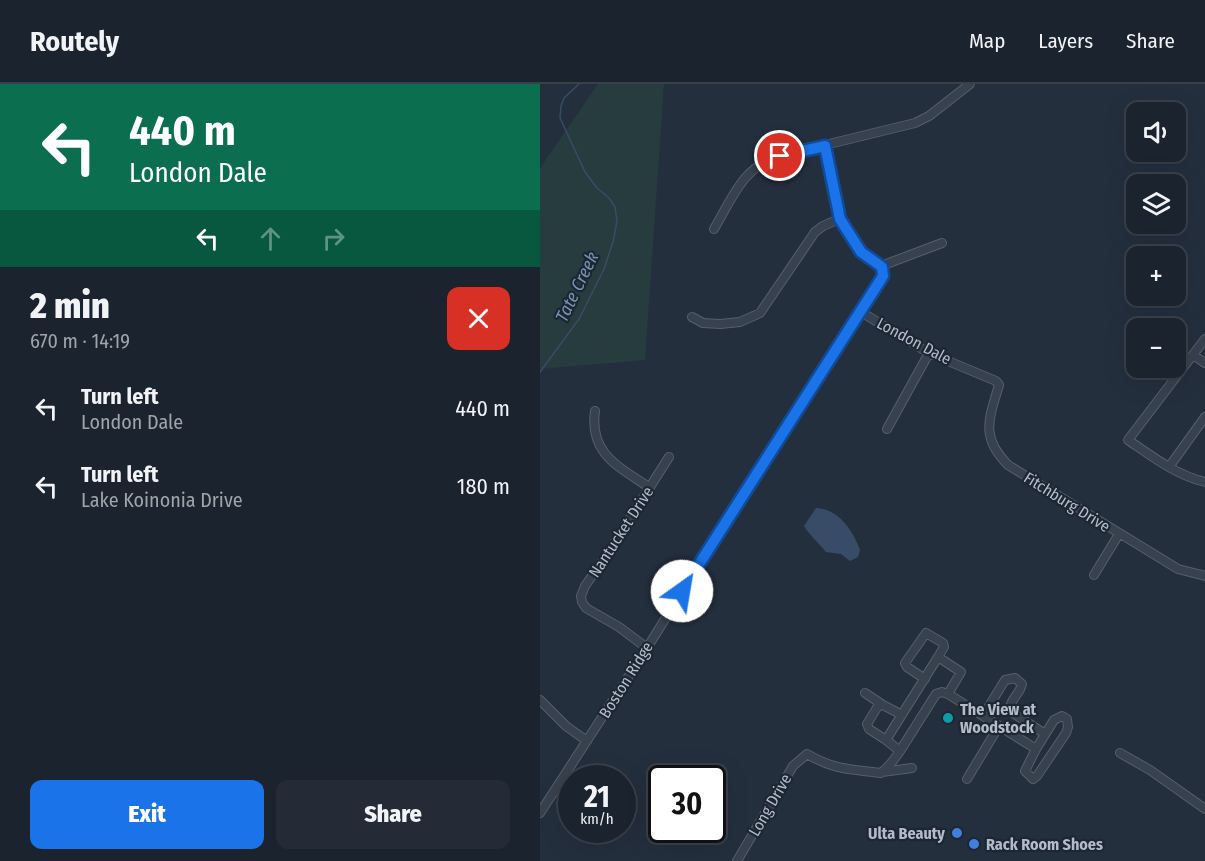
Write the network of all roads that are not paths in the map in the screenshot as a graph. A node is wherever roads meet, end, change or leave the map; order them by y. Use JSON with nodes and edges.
{"nodes":[{"id":1,"x":970,"y":84,"type":"edge"},
{"id":2,"x":825,"y":146,"type":"junction"},
{"id":3,"x":840,"y":219,"type":"junction"},
{"id":4,"x":714,"y":228,"type":"dead end"},
{"id":5,"x":942,"y":243,"type":"dead end"},
{"id":6,"x":881,"y":266,"type":"junction"},
{"id":7,"x":861,"y":312,"type":"junction"},
{"id":8,"x":692,"y":316,"type":"dead end"},
{"id":9,"x":1205,"y":339,"type":"edge"},
{"id":10,"x":929,"y":353,"type":"junction"},
{"id":11,"x":1193,"y":355,"type":"junction"},
{"id":12,"x":1205,"y":363,"type":"edge"},
{"id":13,"x":999,"y":385,"type":"joint"},
{"id":14,"x":595,"y":411,"type":"dead end"},
{"id":15,"x":1204,"y":421,"type":"edge"},
{"id":16,"x":887,"y":429,"type":"dead end"},
{"id":17,"x":669,"y":457,"type":"dead end"},
{"id":18,"x":1169,"y":467,"type":"junction"},
{"id":19,"x":1205,"y":482,"type":"edge"},
{"id":20,"x":650,"y":488,"type":"junction"},
{"id":21,"x":1119,"y":534,"type":"junction"},
{"id":22,"x":1094,"y":574,"type":"dead end"},
{"id":23,"x":1205,"y":576,"type":"edge"},
{"id":24,"x":647,"y":648,"type":"junction"},
{"id":25,"x":938,"y":657,"type":"junction"},
{"id":26,"x":925,"y":679,"type":"junction"},
{"id":27,"x":865,"y":693,"type":"dead end"},
{"id":28,"x":948,"y":694,"type":"junction"},
{"id":29,"x":540,"y":700,"type":"edge"},
{"id":30,"x":883,"y":705,"type":"junction"},
{"id":31,"x":902,"y":715,"type":"junction"},
{"id":32,"x":983,"y":716,"type":"junction"},
{"id":33,"x":999,"y":726,"type":"junction"},
{"id":34,"x":1045,"y":734,"type":"junction"},
{"id":35,"x":886,"y":740,"type":"junction"},
{"id":36,"x":587,"y":741,"type":"junction"},
{"id":37,"x":1036,"y":749,"type":"junction"},
{"id":38,"x":900,"y":751,"type":"junction"},
{"id":39,"x":1119,"y":753,"type":"dead end"},
{"id":40,"x":912,"y":768,"type":"dead end"},
{"id":41,"x":881,"y":773,"type":"junction"},
{"id":42,"x":967,"y":779,"type":"dead end"},
{"id":43,"x":1205,"y":809,"type":"edge"},
{"id":44,"x":540,"y":811,"type":"edge"},
{"id":45,"x":737,"y":861,"type":"edge"}],
"edges":[{"from":1,"to":2,"type":"street"},
{"from":2,"to":3,"type":"street"},
{"from":2,"to":4,"type":"street"},
{"from":3,"to":6,"type":"street"},
{"from":3,"to":8,"type":"street"},
{"from":5,"to":6,"type":"street"},
{"from":6,"to":7,"type":"street","name":"Boston Ridge"},
{"from":7,"to":10,"type":"street","name":"London Dale"},
{"from":7,"to":24,"type":"street","name":"Boston Ridge"},
{"from":9,"to":11,"type":"street"},
{"from":10,"to":13,"type":"street","name":"London Dale"},
{"from":10,"to":16,"type":"street"},
{"from":11,"to":12,"type":"street"},
{"from":11,"to":18,"type":"street"},
{"from":13,"to":21,"type":"street","name":"Fitchburg Drive"},
{"from":14,"to":20,"type":"street"},
{"from":15,"to":18,"type":"street"},
{"from":17,"to":20,"type":"street","name":"Nantucket Drive"},
{"from":18,"to":19,"type":"street"},
{"from":20,"to":24,"type":"street","name":"Nantucket Drive"},
{"from":21,"to":22,"type":"street"},
{"from":21,"to":23,"type":"street","name":"Fitchburg Drive"},
{"from":24,"to":36,"type":"street","name":"Boston Ridge"},
{"from":25,"to":26,"type":"street"},
{"from":25,"to":26,"type":"street"},
{"from":25,"to":28,"type":"street"},
{"from":26,"to":31,"type":"street"},
{"from":27,"to":30,"type":"street"},
{"from":28,"to":32,"type":"street"},
{"from":28,"to":38,"type":"street"},
{"from":29,"to":36,"type":"street"},
{"from":30,"to":31,"type":"street"},
{"from":30,"to":35,"type":"street"},
{"from":31,"to":35,"type":"street"},
{"from":32,"to":33,"type":"street"},
{"from":32,"to":34,"type":"street"},
{"from":33,"to":37,"type":"street"},
{"from":33,"to":42,"type":"street"},
{"from":34,"to":37,"type":"street"},
{"from":34,"to":37,"type":"street"},
{"from":35,"to":38,"type":"street"},
{"from":36,"to":44,"type":"street","name":"Boston Ridge"},
{"from":38,"to":41,"type":"street"},
{"from":39,"to":43,"type":"street"},
{"from":40,"to":41,"type":"street"},
{"from":41,"to":45,"type":"street","name":"Long Drive"}]}
